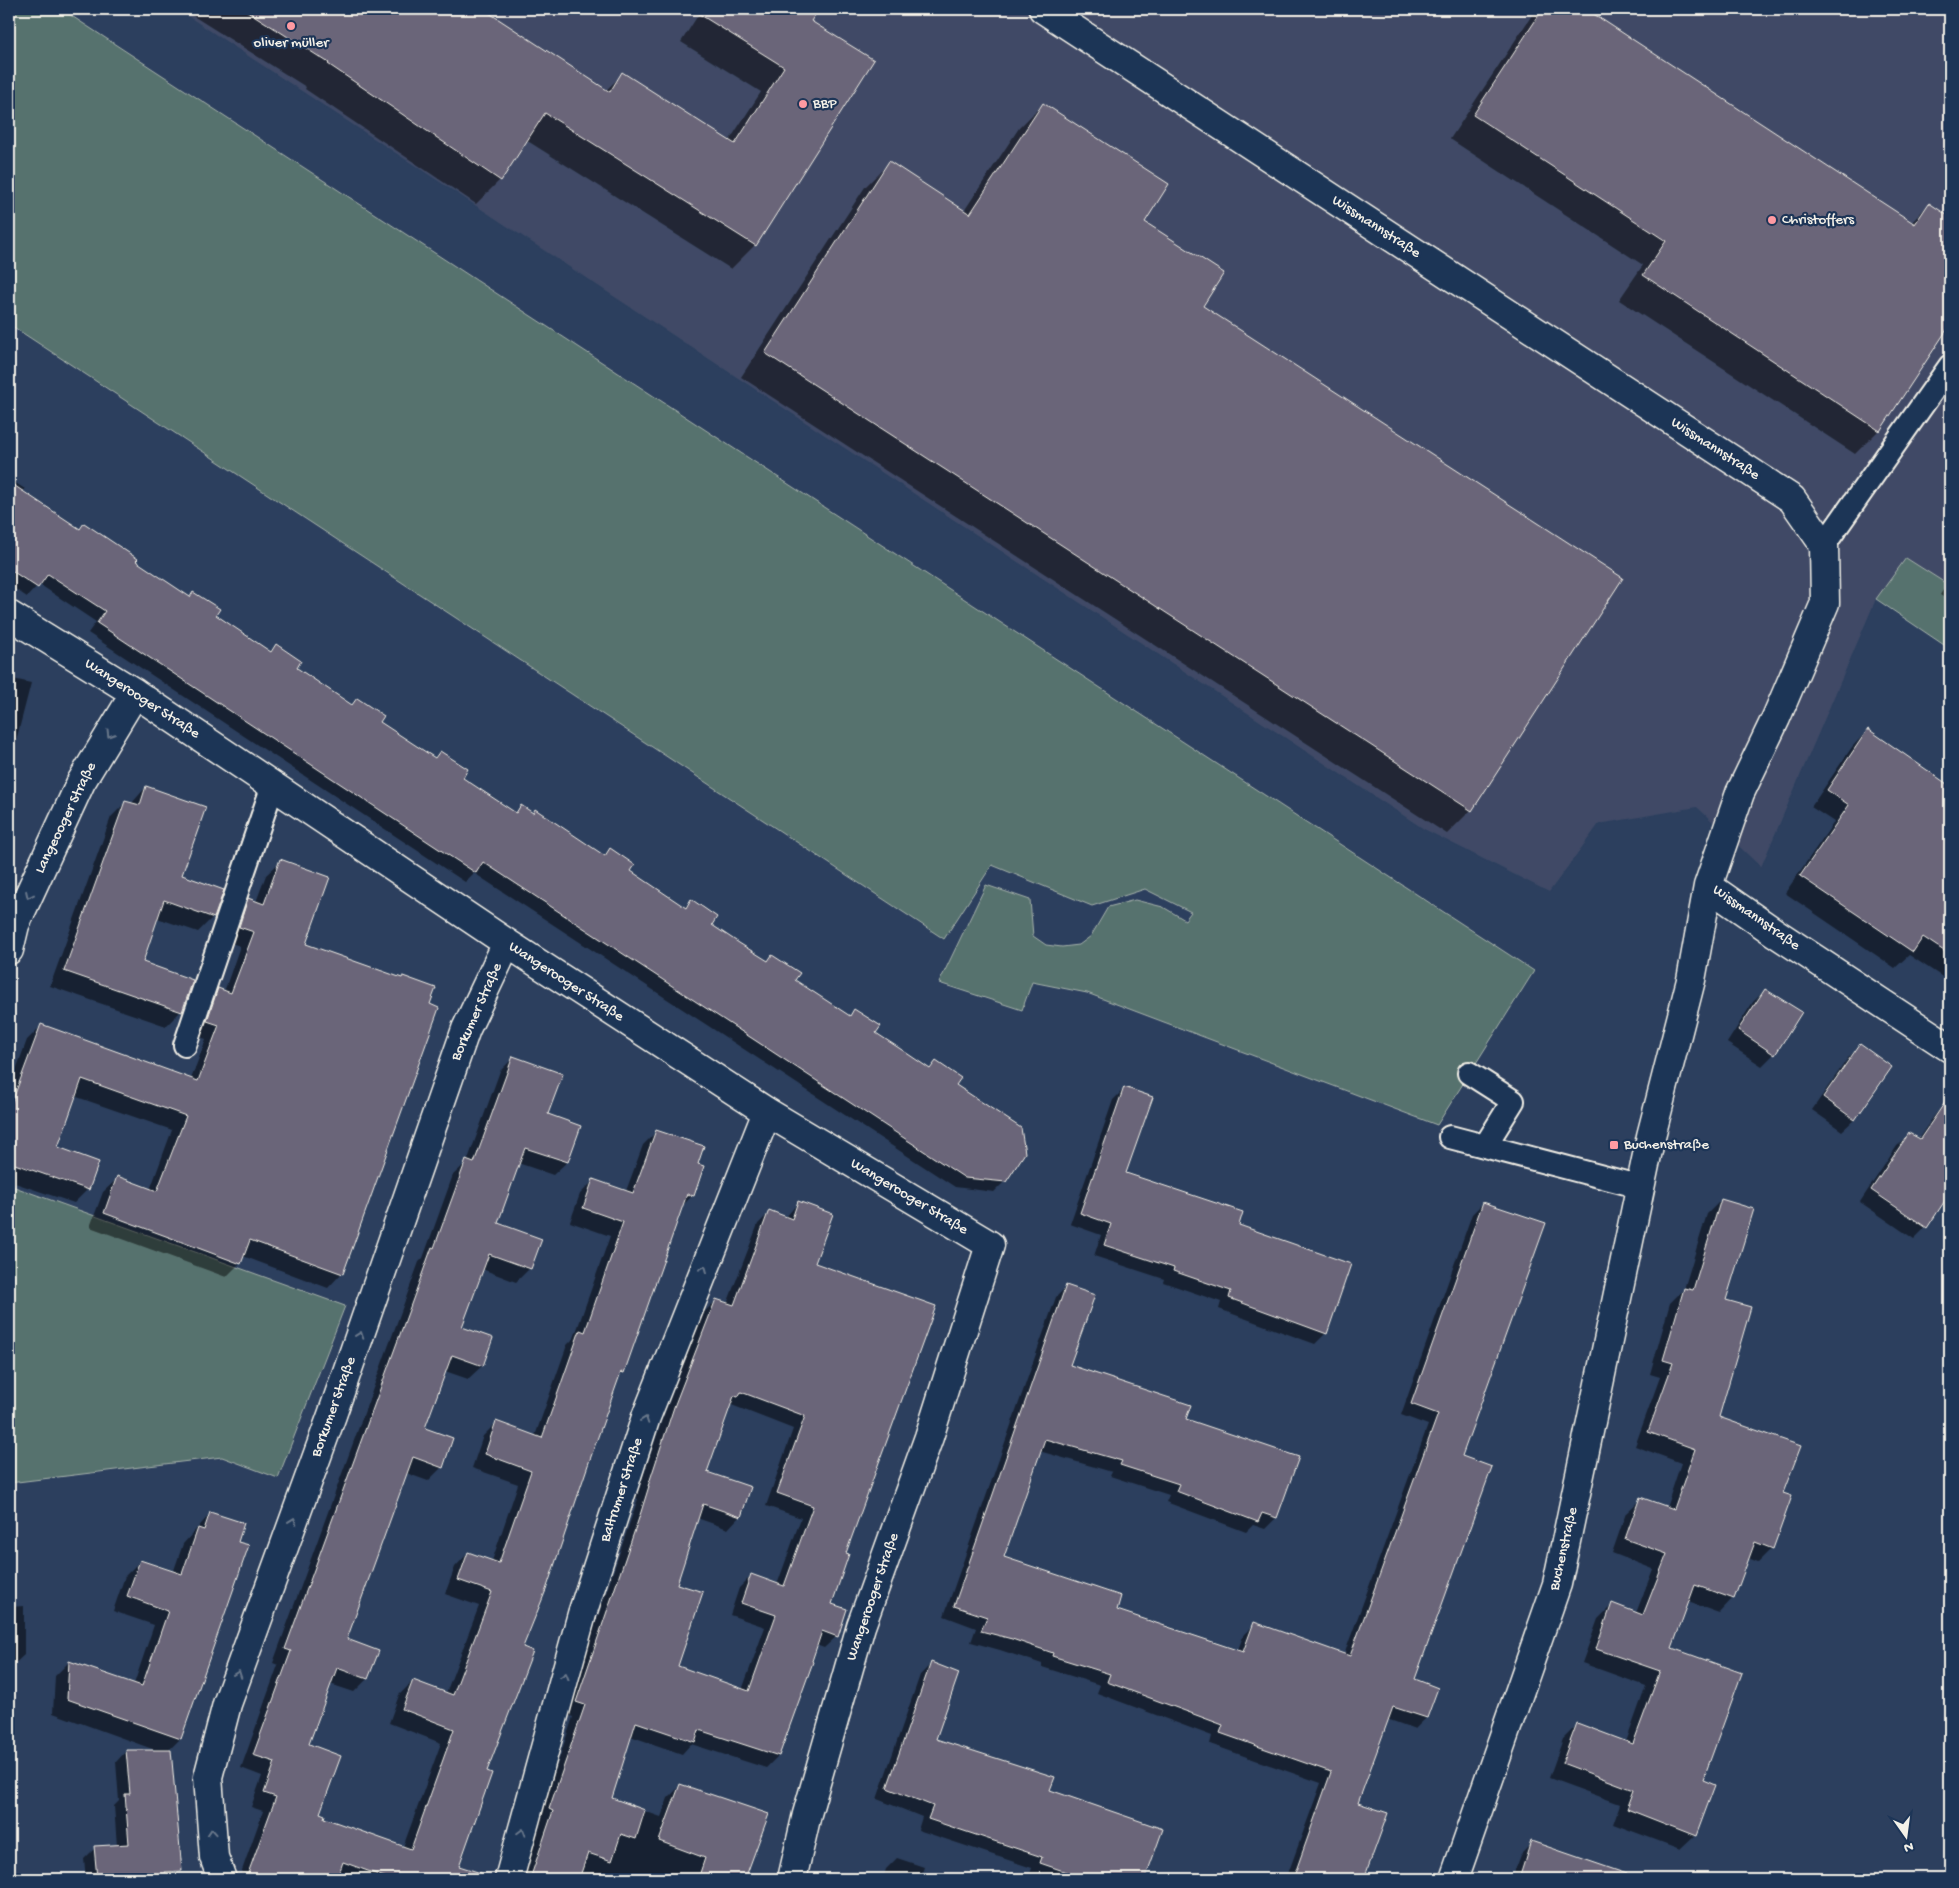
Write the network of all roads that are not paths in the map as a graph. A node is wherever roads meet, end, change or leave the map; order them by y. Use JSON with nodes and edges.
{"nodes":[{"id":1,"x":1043,"y":9,"type":"edge"},
{"id":2,"x":1950,"y":366,"type":"edge"},
{"id":3,"x":1824,"y":545,"type":"junction"},
{"id":4,"x":9,"y":615,"type":"edge"},
{"id":5,"x":135,"y":693,"type":"junction"},
{"id":6,"x":272,"y":786,"type":"junction"},
{"id":7,"x":1708,"y":886,"type":"junction"},
{"id":8,"x":507,"y":944,"type":"junction"},
{"id":9,"x":9,"y":950,"type":"edge"},
{"id":10,"x":185,"y":1045,"type":"dead end"},
{"id":11,"x":1950,"y":1048,"type":"edge"},
{"id":12,"x":1469,"y":1073,"type":"dead end"},
{"id":13,"x":767,"y":1112,"type":"junction"},
{"id":14,"x":1450,"y":1137,"type":"dead end"},
{"id":15,"x":1485,"y":1146,"type":"junction"},
{"id":16,"x":1641,"y":1187,"type":"junction"},
{"id":17,"x":222,"y":1879,"type":"edge"},
{"id":18,"x":509,"y":1879,"type":"edge"},
{"id":19,"x":792,"y":1879,"type":"edge"},
{"id":20,"x":1454,"y":1879,"type":"edge"}],
"edges":[{"from":1,"to":3,"type":"street","name":"Wissmannstraße"},
{"from":2,"to":3,"type":"lane"},
{"from":3,"to":7,"type":"street","name":"Wissmannstraße"},
{"from":4,"to":5,"type":"street","name":"Wangerooger Straße"},
{"from":5,"to":6,"type":"street","name":"Wangerooger Straße"},
{"from":5,"to":9,"type":"street","name":"Langeooger Straße","one_way":true},
{"from":6,"to":8,"type":"street","name":"Wangerooger Straße"},
{"from":6,"to":10,"type":"lane"},
{"from":7,"to":11,"type":"street","name":"Wissmannstraße"},
{"from":7,"to":16,"type":"street","name":"Buchenstraße"},
{"from":8,"to":13,"type":"street","name":"Wangerooger Straße"},
{"from":17,"to":8,"type":"street","name":"Borkumer Straße","one_way":true},
{"from":12,"to":15,"type":"lane"},
{"from":18,"to":13,"type":"street","name":"Baltrumer Straße","one_way":true},
{"from":13,"to":19,"type":"street","name":"Wangerooger Straße"},
{"from":14,"to":15,"type":"lane"},
{"from":15,"to":16,"type":"lane"},
{"from":16,"to":20,"type":"street","name":"Buchenstraße"}]}
